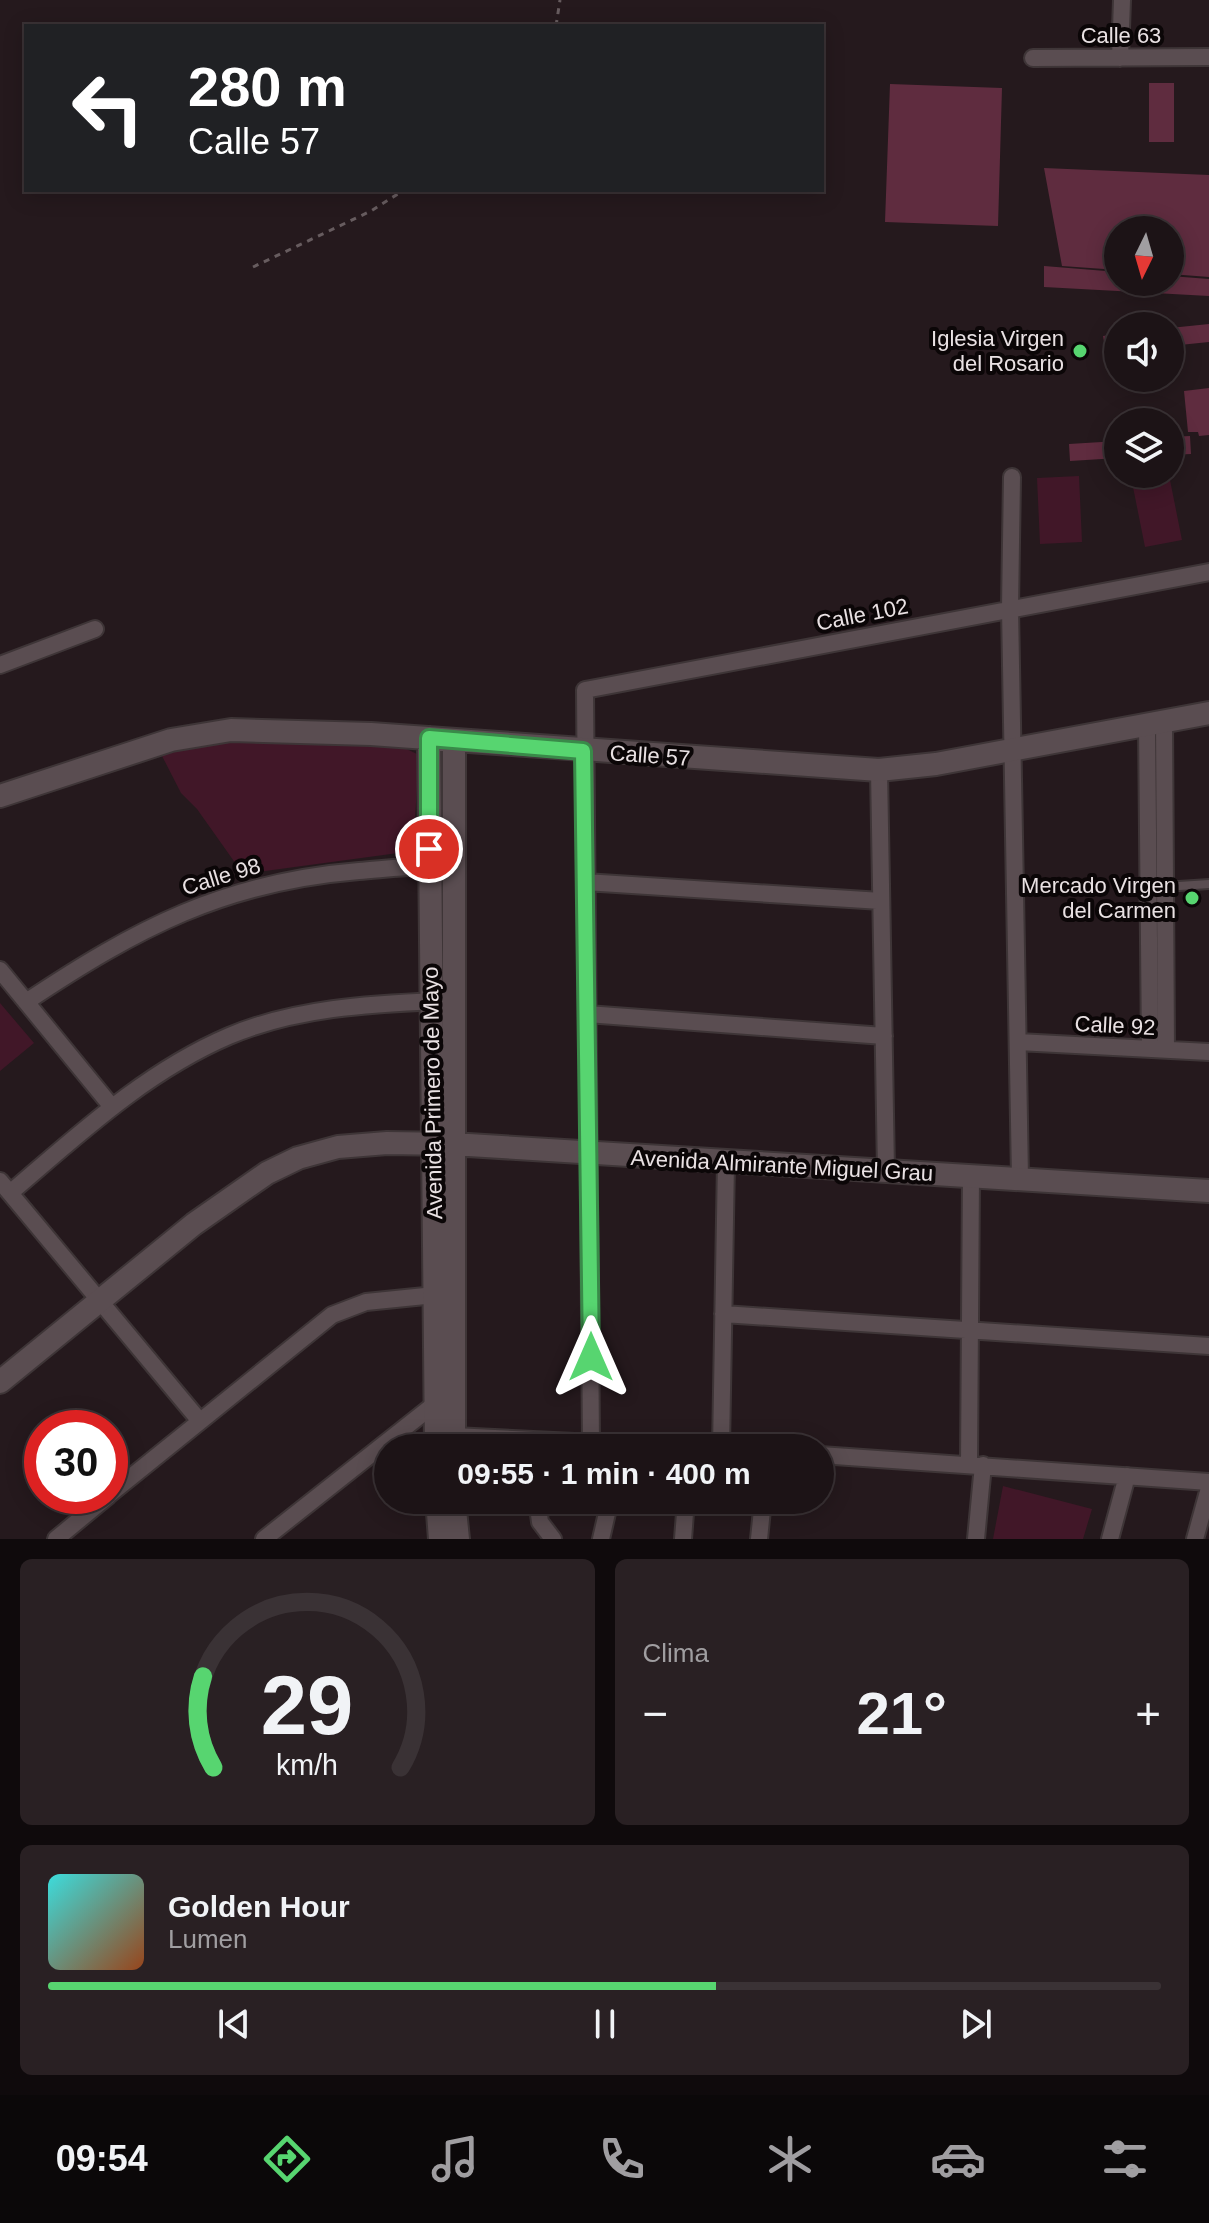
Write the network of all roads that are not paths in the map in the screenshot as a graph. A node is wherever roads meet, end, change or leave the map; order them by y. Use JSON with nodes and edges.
{"nodes":[{"id":1,"x":1122,"y":0,"type":"edge"},
{"id":2,"x":1209,"y":57,"type":"edge"},
{"id":3,"x":1033,"y":58,"type":"dead end"},
{"id":4,"x":1120,"y":58,"type":"junction"},
{"id":5,"x":1012,"y":477,"type":"dead end"},
{"id":6,"x":1209,"y":572,"type":"edge"},
{"id":7,"x":1010,"y":608,"type":"junction"},
{"id":8,"x":95,"y":629,"type":"dead end"},
{"id":9,"x":0,"y":665,"type":"edge"},
{"id":10,"x":1209,"y":713,"type":"edge"},
{"id":11,"x":1156,"y":722,"type":"junction"},
{"id":12,"x":429,"y":738,"type":"junction"},
{"id":13,"x":454,"y":740,"type":"junction"},
{"id":14,"x":1015,"y":748,"type":"junction"},
{"id":15,"x":583,"y":751,"type":"junction"},
{"id":16,"x":879,"y":770,"type":"junction"},
{"id":17,"x":0,"y":796,"type":"edge"},
{"id":18,"x":429,"y":866,"type":"junction"},
{"id":19,"x":453,"y":869,"type":"junction"},
{"id":20,"x":585,"y":882,"type":"junction"},
{"id":21,"x":1209,"y":884,"type":"edge"},
{"id":22,"x":1164,"y":887,"type":"junction"},
{"id":23,"x":881,"y":901,"type":"junction"},
{"id":24,"x":0,"y":970,"type":"edge"},
{"id":25,"x":430,"y":1001,"type":"junction"},
{"id":26,"x":453,"y":1001,"type":"junction"},
{"id":27,"x":26,"y":1002,"type":"junction"},
{"id":28,"x":587,"y":1014,"type":"junction"},
{"id":29,"x":884,"y":1036,"type":"junction"},
{"id":30,"x":1018,"y":1042,"type":"junction"},
{"id":31,"x":1158,"y":1049,"type":"junction"},
{"id":32,"x":1209,"y":1052,"type":"edge"},
{"id":33,"x":112,"y":1107,"type":"junction"},
{"id":34,"x":442,"y":1144,"type":"junction"},
{"id":35,"x":589,"y":1153,"type":"junction"},
{"id":36,"x":726,"y":1162,"type":"junction"},
{"id":37,"x":886,"y":1171,"type":"junction"},
{"id":38,"x":971,"y":1176,"type":"junction"},
{"id":39,"x":1020,"y":1178,"type":"junction"},
{"id":40,"x":5,"y":1187,"type":"edge"},
{"id":41,"x":1209,"y":1191,"type":"edge"},
{"id":42,"x":435,"y":1295,"type":"junction"},
{"id":43,"x":97,"y":1302,"type":"junction"},
{"id":44,"x":723,"y":1314,"type":"junction"},
{"id":45,"x":970,"y":1330,"type":"junction"},
{"id":46,"x":1209,"y":1346,"type":"edge"},
{"id":47,"x":0,"y":1382,"type":"edge"},
{"id":48,"x":436,"y":1403,"type":"junction"},
{"id":49,"x":199,"y":1420,"type":"junction"},
{"id":50,"x":445,"y":1434,"type":"edge"},
{"id":51,"x":448,"y":1434,"type":"edge"},
{"id":52,"x":596,"y":1434,"type":"edge"},
{"id":53,"x":721,"y":1434,"type":"edge"},
{"id":54,"x":834,"y":1456,"type":"edge"},
{"id":55,"x":976,"y":1465,"type":"junction"},
{"id":56,"x":1127,"y":1476,"type":"junction"},
{"id":57,"x":128,"y":1479,"type":"edge"},
{"id":58,"x":1209,"y":1485,"type":"edge"},
{"id":59,"x":86,"y":1514,"type":"edge"},
{"id":60,"x":438,"y":1514,"type":"edge"},
{"id":61,"x":455,"y":1514,"type":"edge"},
{"id":62,"x":539,"y":1514,"type":"edge"},
{"id":63,"x":607,"y":1514,"type":"edge"},
{"id":64,"x":685,"y":1514,"type":"edge"},
{"id":65,"x":762,"y":1514,"type":"edge"},
{"id":66,"x":56,"y":1539,"type":"edge"},
{"id":67,"x":264,"y":1539,"type":"edge"},
{"id":68,"x":440,"y":1539,"type":"edge"},
{"id":69,"x":458,"y":1539,"type":"edge"},
{"id":70,"x":553,"y":1539,"type":"edge"},
{"id":71,"x":601,"y":1539,"type":"edge"},
{"id":72,"x":683,"y":1539,"type":"edge"},
{"id":73,"x":759,"y":1539,"type":"edge"},
{"id":74,"x":976,"y":1539,"type":"edge"},
{"id":75,"x":1110,"y":1539,"type":"edge"},
{"id":76,"x":1195,"y":1539,"type":"edge"}],
"edges":[{"from":1,"to":4,"type":"street"},
{"from":2,"to":4,"type":"street","name":"Calle 63"},
{"from":3,"to":4,"type":"street","name":"Calle 63"},
{"from":5,"to":7,"type":"street"},
{"from":6,"to":7,"type":"street","name":"Calle 102"},
{"from":7,"to":14,"type":"street"},
{"from":7,"to":15,"type":"street","name":"Calle 102"},
{"from":8,"to":9,"type":"street"},
{"from":10,"to":11,"type":"street","name":"Calle 57"},
{"from":11,"to":14,"type":"street","name":"Calle 57"},
{"from":11,"to":22,"type":"street"},
{"from":11,"to":31,"type":"street"},
{"from":12,"to":13,"type":"street","name":"Calle 57"},
{"from":12,"to":17,"type":"street","name":"Calle 57"},
{"from":12,"to":18,"type":"street","name":"Avenida Primero de Mayo"},
{"from":13,"to":15,"type":"street","name":"Calle 57"},
{"from":13,"to":19,"type":"street","name":"Avenida Primero de Mayo"},
{"from":14,"to":16,"type":"street","name":"Calle 57"},
{"from":14,"to":30,"type":"street"},
{"from":15,"to":16,"type":"street","name":"Calle 57"},
{"from":15,"to":20,"type":"street"},
{"from":16,"to":23,"type":"street"},
{"from":18,"to":19,"type":"street","name":"Calle 98"},
{"from":18,"to":25,"type":"street","name":"Avenida Primero de Mayo"},
{"from":18,"to":27,"type":"street","name":"Calle 98"},
{"from":19,"to":26,"type":"street","name":"Avenida Primero de Mayo"},
{"from":20,"to":23,"type":"street"},
{"from":20,"to":28,"type":"street"},
{"from":21,"to":22,"type":"lane"},
{"from":22,"to":31,"type":"street"},
{"from":23,"to":29,"type":"street"},
{"from":24,"to":27,"type":"street"},
{"from":25,"to":26,"type":"street"},
{"from":25,"to":33,"type":"street"},
{"from":25,"to":34,"type":"street","name":"Avenida Primero de Mayo"},
{"from":26,"to":34,"type":"street","name":"Avenida Primero de Mayo"},
{"from":27,"to":33,"type":"street"},
{"from":28,"to":29,"type":"street"},
{"from":28,"to":35,"type":"street"},
{"from":29,"to":37,"type":"street"},
{"from":30,"to":31,"type":"street","name":"Calle 92"},
{"from":30,"to":39,"type":"street"},
{"from":31,"to":32,"type":"street","name":"Calle 92"},
{"from":33,"to":40,"type":"street"},
{"from":34,"to":35,"type":"street","name":"Avenida Almirante Miguel Grau"},
{"from":34,"to":42,"type":"street","name":"Avenida Primero de Mayo"},
{"from":34,"to":43,"type":"street","name":"Avenida Almirante Miguel Grau"},
{"from":34,"to":51,"type":"street","name":"Avenida Primero de Mayo"},
{"from":35,"to":36,"type":"street","name":"Avenida Almirante Miguel Grau"},
{"from":35,"to":52,"type":"street"},
{"from":36,"to":37,"type":"street","name":"Avenida Almirante Miguel Grau"},
{"from":36,"to":44,"type":"street"},
{"from":37,"to":38,"type":"street","name":"Avenida Almirante Miguel Grau"},
{"from":38,"to":39,"type":"street","name":"Avenida Almirante Miguel Grau"},
{"from":38,"to":45,"type":"street"},
{"from":39,"to":41,"type":"street","name":"Avenida Almirante Miguel Grau"},
{"from":40,"to":43,"type":"street"},
{"from":42,"to":48,"type":"street","name":"Avenida Primero de Mayo"},
{"from":42,"to":49,"type":"street"},
{"from":43,"to":47,"type":"street","name":"Avenida Almirante Miguel Grau"},
{"from":43,"to":49,"type":"street"},
{"from":44,"to":45,"type":"street"},
{"from":44,"to":53,"type":"street"},
{"from":45,"to":46,"type":"street"},
{"from":45,"to":55,"type":"street"},
{"from":48,"to":50,"type":"street","name":"Avenida Primero de Mayo"},
{"from":48,"to":67,"type":"street"},
{"from":49,"to":57,"type":"street"},
{"from":54,"to":55,"type":"street"},
{"from":55,"to":56,"type":"street"},
{"from":55,"to":74,"type":"street"},
{"from":56,"to":58,"type":"street"},
{"from":56,"to":75,"type":"street"},
{"from":58,"to":76,"type":"street"},
{"from":59,"to":66,"type":"street"},
{"from":60,"to":68,"type":"street"},
{"from":61,"to":69,"type":"street"},
{"from":62,"to":70,"type":"street"},
{"from":63,"to":71,"type":"street"},
{"from":64,"to":72,"type":"street"},
{"from":65,"to":73,"type":"street"}]}
